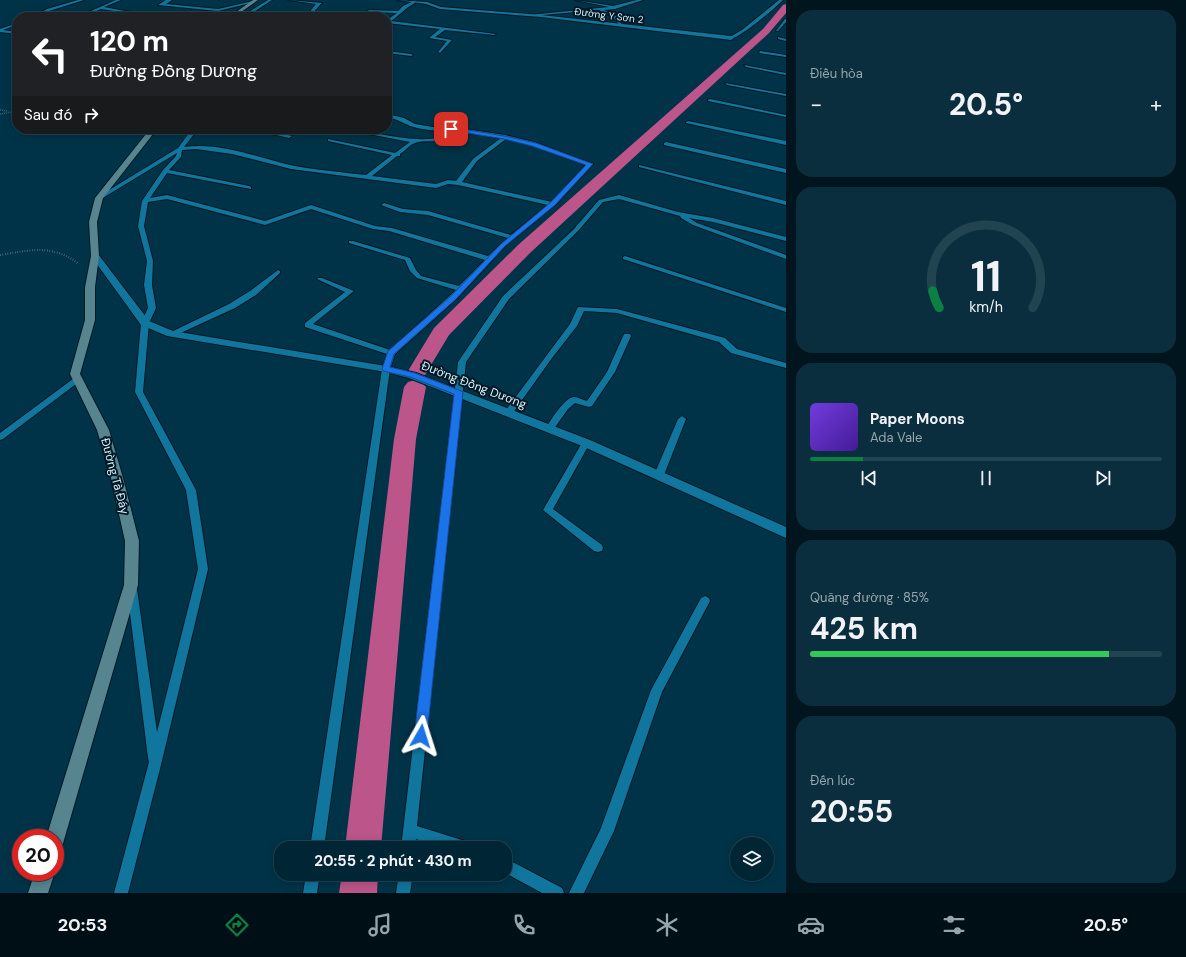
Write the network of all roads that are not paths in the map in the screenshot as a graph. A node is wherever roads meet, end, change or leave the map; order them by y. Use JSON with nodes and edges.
{"nodes":[{"id":1,"x":82,"y":0,"type":"edge"},
{"id":2,"x":120,"y":0,"type":"edge"},
{"id":3,"x":170,"y":0,"type":"edge"},
{"id":4,"x":270,"y":0,"type":"edge"},
{"id":5,"x":290,"y":0,"type":"edge"},
{"id":6,"x":399,"y":0,"type":"edge"},
{"id":7,"x":436,"y":0,"type":"edge"},
{"id":8,"x":578,"y":0,"type":"edge"},
{"id":9,"x":641,"y":0,"type":"edge"},
{"id":10,"x":781,"y":0,"type":"edge"},
{"id":11,"x":255,"y":1,"type":"edge"},
{"id":12,"x":414,"y":2,"type":"junction"},
{"id":13,"x":427,"y":3,"type":"junction"},
{"id":14,"x":614,"y":7,"type":"junction"},
{"id":15,"x":101,"y":8,"type":"junction"},
{"id":16,"x":243,"y":8,"type":"junction"},
{"id":17,"x":601,"y":10,"type":"junction"},
{"id":18,"x":44,"y":12,"type":"edge"},
{"id":19,"x":91,"y":12,"type":"edge"},
{"id":20,"x":127,"y":12,"type":"edge"},
{"id":21,"x":238,"y":12,"type":"edge"},
{"id":22,"x":243,"y":12,"type":"edge"},
{"id":23,"x":250,"y":12,"type":"edge"},
{"id":24,"x":312,"y":12,"type":"edge"},
{"id":25,"x":368,"y":12,"type":"edge"},
{"id":26,"x":399,"y":12,"type":"junction"},
{"id":27,"x":531,"y":15,"type":"junction"},
{"id":28,"x":392,"y":19,"type":"edge"},
{"id":29,"x":786,"y":20,"type":"edge"},
{"id":30,"x":392,"y":23,"type":"edge"},
{"id":31,"x":620,"y":25,"type":"junction"},
{"id":32,"x":12,"y":26,"type":"edge"},
{"id":33,"x":443,"y":29,"type":"junction"},
{"id":34,"x":777,"y":30,"type":"dead end"},
{"id":35,"x":0,"y":31,"type":"edge"},
{"id":36,"x":12,"y":32,"type":"edge"},
{"id":37,"x":494,"y":34,"type":"dead end"},
{"id":38,"x":731,"y":38,"type":"joint"},
{"id":39,"x":779,"y":38,"type":"dead end"},
{"id":40,"x":786,"y":40,"type":"edge"},
{"id":41,"x":440,"y":52,"type":"dead end"},
{"id":42,"x":760,"y":52,"type":"dead end"},
{"id":43,"x":392,"y":53,"type":"edge"},
{"id":44,"x":411,"y":55,"type":"dead end"},
{"id":45,"x":786,"y":56,"type":"edge"},
{"id":46,"x":746,"y":66,"type":"dead end"},
{"id":47,"x":786,"y":74,"type":"edge"},
{"id":48,"x":727,"y":84,"type":"dead end"},
{"id":49,"x":786,"y":95,"type":"edge"},
{"id":50,"x":710,"y":100,"type":"dead end"},
{"id":51,"x":392,"y":116,"type":"edge"},
{"id":52,"x":786,"y":116,"type":"edge"},
{"id":53,"x":688,"y":122,"type":"dead end"},
{"id":54,"x":451,"y":129,"type":"junction"},
{"id":55,"x":150,"y":134,"type":"edge"},
{"id":56,"x":191,"y":134,"type":"edge"},
{"id":57,"x":279,"y":134,"type":"edge"},
{"id":58,"x":374,"y":134,"type":"edge"},
{"id":59,"x":289,"y":136,"type":"dead end"},
{"id":60,"x":504,"y":137,"type":"junction"},
{"id":61,"x":330,"y":140,"type":"dead end"},
{"id":62,"x":414,"y":141,"type":"junction"},
{"id":63,"x":786,"y":143,"type":"edge"},
{"id":64,"x":666,"y":144,"type":"dead end"},
{"id":65,"x":180,"y":148,"type":"junction"},
{"id":66,"x":398,"y":155,"type":"junction"},
{"id":67,"x":641,"y":166,"type":"dead end"},
{"id":68,"x":165,"y":171,"type":"junction"},
{"id":69,"x":786,"y":171,"type":"edge"},
{"id":70,"x":367,"y":177,"type":"junction"},
{"id":71,"x":458,"y":183,"type":"junction"},
{"id":72,"x":249,"y":188,"type":"dead end"},
{"id":73,"x":99,"y":198,"type":"junction"},
{"id":74,"x":145,"y":201,"type":"junction"},
{"id":75,"x":786,"y":203,"type":"edge"},
{"id":76,"x":553,"y":204,"type":"junction"},
{"id":77,"x":384,"y":205,"type":"dead end"},
{"id":78,"x":677,"y":214,"type":"junction"},
{"id":79,"x":512,"y":238,"type":"junction"},
{"id":80,"x":786,"y":239,"type":"edge"},
{"id":81,"x":351,"y":242,"type":"dead end"},
{"id":82,"x":95,"y":256,"type":"junction"},
{"id":83,"x":786,"y":257,"type":"edge"},
{"id":84,"x":625,"y":258,"type":"dead end"},
{"id":85,"x":490,"y":259,"type":"junction"},
{"id":86,"x":278,"y":272,"type":"dead end"},
{"id":87,"x":320,"y":279,"type":"dead end"},
{"id":88,"x":461,"y":289,"type":"junction"},
{"id":89,"x":786,"y":310,"type":"edge"},
{"id":90,"x":145,"y":323,"type":"junction"},
{"id":91,"x":171,"y":334,"type":"junction"},
{"id":92,"x":627,"y":336,"type":"dead end"},
{"id":93,"x":391,"y":353,"type":"junction"},
{"id":94,"x":786,"y":366,"type":"edge"},
{"id":95,"x":386,"y":369,"type":"junction"},
{"id":96,"x":77,"y":379,"type":"junction"},
{"id":97,"x":458,"y":392,"type":"junction"},
{"id":98,"x":509,"y":412,"type":"junction"},
{"id":99,"x":682,"y":419,"type":"dead end"},
{"id":100,"x":550,"y":428,"type":"junction"},
{"id":101,"x":0,"y":437,"type":"edge"},
{"id":102,"x":586,"y":443,"type":"junction"},
{"id":103,"x":659,"y":475,"type":"junction"},
{"id":104,"x":786,"y":533,"type":"edge"},
{"id":105,"x":598,"y":548,"type":"dead end"},
{"id":106,"x":131,"y":585,"type":"junction"},
{"id":107,"x":705,"y":601,"type":"dead end"},
{"id":108,"x":155,"y":765,"type":"junction"},
{"id":109,"x":58,"y":829,"type":"edge"},
{"id":110,"x":410,"y":830,"type":"junction"},
{"id":111,"x":318,"y":841,"type":"edge"},
{"id":112,"x":409,"y":841,"type":"edge"},
{"id":113,"x":444,"y":841,"type":"edge"},
{"id":114,"x":512,"y":869,"type":"edge"},
{"id":115,"x":42,"y":881,"type":"edge"},
{"id":116,"x":312,"y":881,"type":"edge"},
{"id":117,"x":405,"y":881,"type":"edge"},
{"id":118,"x":38,"y":893,"type":"edge"},
{"id":119,"x":121,"y":893,"type":"edge"},
{"id":120,"x":310,"y":893,"type":"edge"},
{"id":121,"x":404,"y":893,"type":"edge"},
{"id":122,"x":557,"y":893,"type":"edge"},
{"id":123,"x":576,"y":893,"type":"edge"}],
"edges":[{"from":1,"to":18,"type":"lane"},
{"from":2,"to":15,"type":"lane"},
{"from":3,"to":11,"type":"street"},
{"from":4,"to":23,"type":"lane"},
{"from":5,"to":24,"type":"lane"},
{"from":6,"to":12,"type":"street","name":"Đường Y Sơn 2"},
{"from":7,"to":13,"type":"street"},
{"from":8,"to":14,"type":"lane"},
{"from":9,"to":14,"type":"lane"},
{"from":10,"to":38,"type":"lane","name":"Đường Y Sơn 2"},
{"from":11,"to":16,"type":"street"},
{"from":12,"to":13,"type":"street","name":"Đường Y Sơn 2"},
{"from":12,"to":26,"type":"lane"},
{"from":13,"to":27,"type":"street","name":"Đường Y Sơn 2"},
{"from":14,"to":17,"type":"lane"},
{"from":15,"to":19,"type":"lane"},
{"from":15,"to":20,"type":"lane"},
{"from":16,"to":21,"type":"street"},
{"from":16,"to":22,"type":"lane"},
{"from":17,"to":27,"type":"lane"},
{"from":17,"to":31,"type":"lane"},
{"from":25,"to":26,"type":"lane"},
{"from":26,"to":28,"type":"lane"},
{"from":27,"to":31,"type":"street","name":"Đường Y Sơn 2"},
{"from":29,"to":34,"type":"lane"},
{"from":30,"to":33,"type":"lane"},
{"from":31,"to":38,"type":"street","name":"Đường Y Sơn 2"},
{"from":32,"to":35,"type":"lane"},
{"from":33,"to":37,"type":"lane"},
{"from":33,"to":41,"type":"lane"},
{"from":35,"to":36,"type":"lane"},
{"from":39,"to":40,"type":"lane"},
{"from":42,"to":45,"type":"lane"},
{"from":43,"to":44,"type":"lane"},
{"from":46,"to":47,"type":"lane"},
{"from":48,"to":49,"type":"lane"},
{"from":50,"to":52,"type":"lane"},
{"from":51,"to":54,"type":"lane"},
{"from":53,"to":63,"type":"lane"},
{"from":54,"to":60,"type":"lane"},
{"from":54,"to":62,"type":"lane"},
{"from":55,"to":73,"type":"street"},
{"from":56,"to":65,"type":"lane"},
{"from":57,"to":59,"type":"lane"},
{"from":58,"to":62,"type":"lane"},
{"from":60,"to":71,"type":"lane"},
{"from":60,"to":76,"type":"lane"},
{"from":61,"to":66,"type":"lane"},
{"from":62,"to":66,"type":"lane"},
{"from":64,"to":69,"type":"lane"},
{"from":65,"to":68,"type":"lane"},
{"from":65,"to":70,"type":"lane"},
{"from":65,"to":73,"type":"lane"},
{"from":66,"to":70,"type":"lane"},
{"from":67,"to":75,"type":"lane"},
{"from":68,"to":72,"type":"lane"},
{"from":68,"to":74,"type":"lane"},
{"from":70,"to":71,"type":"lane"},
{"from":71,"to":76,"type":"lane"},
{"from":73,"to":82,"type":"street"},
{"from":74,"to":85,"type":"lane"},
{"from":74,"to":90,"type":"lane"},
{"from":76,"to":79,"type":"lane"},
{"from":77,"to":79,"type":"lane"},
{"from":78,"to":80,"type":"lane"},
{"from":78,"to":83,"type":"lane"},
{"from":78,"to":97,"type":"lane"},
{"from":79,"to":85,"type":"lane"},
{"from":81,"to":88,"type":"lane"},
{"from":82,"to":90,"type":"street"},
{"from":82,"to":96,"type":"street"},
{"from":84,"to":89,"type":"lane"},
{"from":85,"to":88,"type":"lane"},
{"from":86,"to":91,"type":"lane"},
{"from":87,"to":93,"type":"lane"},
{"from":88,"to":93,"type":"lane"},
{"from":90,"to":91,"type":"street","name":"Đường Đồng Dương"},
{"from":90,"to":108,"type":"lane"},
{"from":91,"to":95,"type":"street","name":"Đường Đồng Dương"},
{"from":92,"to":100,"type":"lane"},
{"from":93,"to":95,"type":"lane"},
{"from":94,"to":98,"type":"lane"},
{"from":95,"to":97,"type":"street","name":"Đường Đồng Dương"},
{"from":95,"to":111,"type":"lane"},
{"from":96,"to":101,"type":"lane"},
{"from":96,"to":106,"type":"street","name":"Đường Tà Đáy"},
{"from":97,"to":98,"type":"street","name":"Đường Đồng Dương"},
{"from":97,"to":110,"type":"lane"},
{"from":98,"to":100,"type":"street","name":"Đường Đồng Dương"},
{"from":99,"to":103,"type":"lane"},
{"from":100,"to":102,"type":"street","name":"Đường Đồng Dương"},
{"from":102,"to":103,"type":"street","name":"Đường Đồng Dương"},
{"from":102,"to":105,"type":"lane"},
{"from":103,"to":104,"type":"street","name":"Đường Đồng Dương"},
{"from":106,"to":108,"type":"lane"},
{"from":106,"to":109,"type":"street","name":"Đường Tà Đáy"},
{"from":107,"to":123,"type":"lane"},
{"from":108,"to":119,"type":"lane"},
{"from":110,"to":112,"type":"lane"},
{"from":110,"to":113,"type":"lane"},
{"from":114,"to":122,"type":"lane"},
{"from":115,"to":118,"type":"street"},
{"from":116,"to":120,"type":"lane"},
{"from":117,"to":121,"type":"lane"}]}
